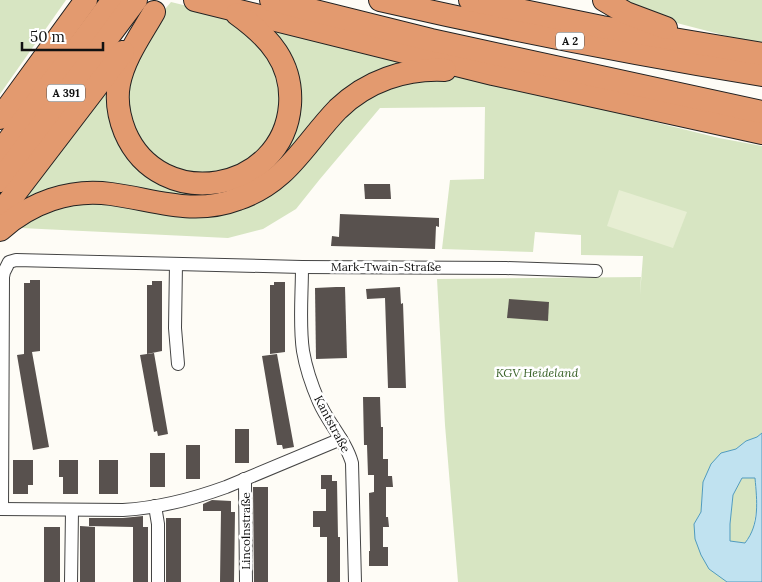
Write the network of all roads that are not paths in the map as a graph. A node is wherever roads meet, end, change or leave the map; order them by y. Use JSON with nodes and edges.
{"nodes":[{"id":1,"x":86,"y":0,"type":"edge"},
{"id":2,"x":195,"y":0,"type":"edge"},
{"id":3,"x":271,"y":0,"type":"edge"},
{"id":4,"x":380,"y":0,"type":"edge"},
{"id":5,"x":470,"y":0,"type":"edge"},
{"id":6,"x":604,"y":0,"type":"edge"},
{"id":7,"x":140,"y":3,"type":"edge"},
{"id":8,"x":230,"y":10,"type":"junction"},
{"id":9,"x":51,"y":47,"type":"junction"},
{"id":10,"x":758,"y":53,"type":"edge"},
{"id":11,"x":493,"y":74,"type":"junction"},
{"id":12,"x":762,"y":75,"type":"edge"},
{"id":13,"x":0,"y":95,"type":"edge"},
{"id":14,"x":762,"y":112,"type":"edge"},
{"id":15,"x":0,"y":118,"type":"edge"},
{"id":16,"x":762,"y":133,"type":"edge"},
{"id":17,"x":0,"y":152,"type":"edge"},
{"id":18,"x":0,"y":181,"type":"edge"},
{"id":19,"x":0,"y":213,"type":"edge"},
{"id":20,"x":0,"y":230,"type":"edge"},
{"id":21,"x":176,"y":264,"type":"junction"},
{"id":22,"x":302,"y":267,"type":"junction"},
{"id":23,"x":596,"y":270,"type":"dead end"},
{"id":24,"x":178,"y":364,"type":"dead end"},
{"id":25,"x":341,"y":439,"type":"junction"},
{"id":26,"x":244,"y":479,"type":"junction"},
{"id":27,"x":155,"y":506,"type":"junction"},
{"id":28,"x":1,"y":509,"type":"edge"},
{"id":29,"x":72,"y":510,"type":"junction"},
{"id":30,"x":71,"y":582,"type":"edge"},
{"id":31,"x":158,"y":582,"type":"edge"},
{"id":32,"x":246,"y":582,"type":"edge"},
{"id":33,"x":355,"y":582,"type":"edge"}],
"edges":[{"from":1,"to":9,"type":"highway"},
{"from":2,"to":8,"type":"highway"},
{"from":3,"to":14,"type":"highway","number":"A 2"},
{"from":4,"to":12,"type":"highway","number":"A 2"},
{"from":5,"to":10,"type":"highway"},
{"from":6,"to":10,"type":"highway"},
{"from":7,"to":8,"type":"highway"},
{"from":7,"to":17,"type":"highway","number":"A 391"},
{"from":7,"to":18,"type":"highway","number":"A 391"},
{"from":7,"to":19,"type":"highway"},
{"from":8,"to":11,"type":"highway"},
{"from":9,"to":13,"type":"highway"},
{"from":9,"to":15,"type":"highway"},
{"from":11,"to":16,"type":"highway"},
{"from":11,"to":20,"type":"highway"},
{"from":21,"to":22,"type":"street","name":"Mark-Twain-Straße"},
{"from":21,"to":24,"type":"street"},
{"from":21,"to":28,"type":"street","name":"Mark-Twain-Straße"},
{"from":22,"to":23,"type":"street","name":"Mark-Twain-Straße"},
{"from":22,"to":25,"type":"street","name":"Kantstraße"},
{"from":25,"to":26,"type":"street","name":"Lincolnstraße"},
{"from":25,"to":33,"type":"street","name":"Kantstraße"},
{"from":26,"to":27,"type":"street","name":"Lincolnstraße"},
{"from":26,"to":32,"type":"street","name":"Lincolnstraße"},
{"from":27,"to":29,"type":"street","name":"Lincolnstraße"},
{"from":27,"to":31,"type":"street"},
{"from":28,"to":29,"type":"street","name":"Lincolnstraße"},
{"from":29,"to":30,"type":"street"}]}
